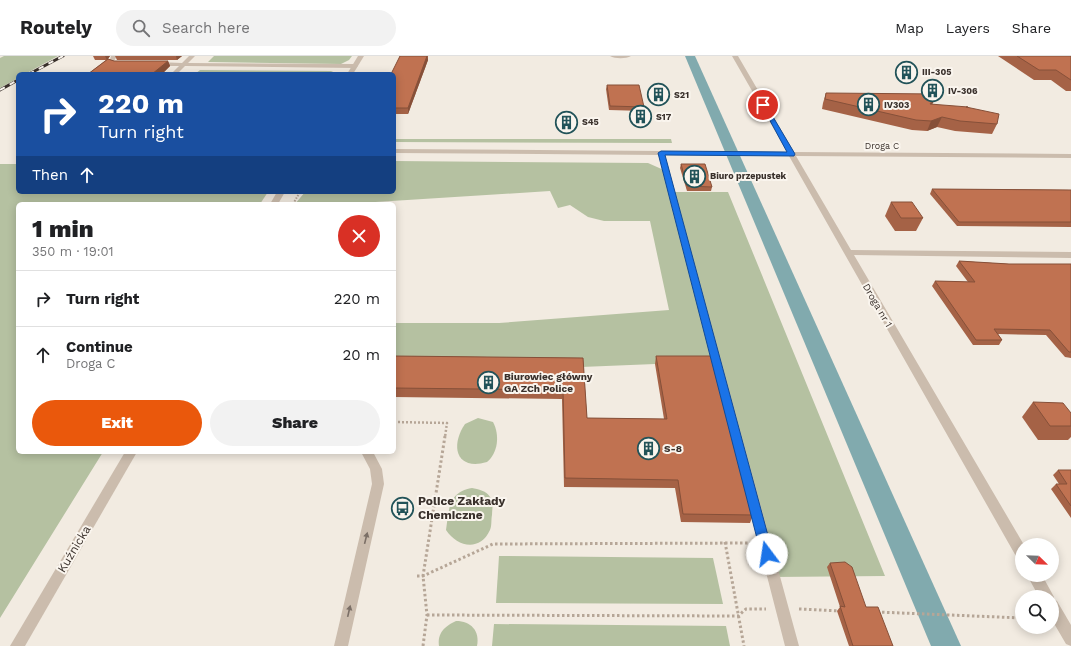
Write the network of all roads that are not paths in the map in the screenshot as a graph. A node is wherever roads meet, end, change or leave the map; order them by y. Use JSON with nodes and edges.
{"nodes":[{"id":1,"x":114,"y":56,"type":"edge"},
{"id":2,"x":192,"y":56,"type":"edge"},
{"id":3,"x":361,"y":56,"type":"edge"},
{"id":4,"x":613,"y":56,"type":"edge"},
{"id":5,"x":628,"y":56,"type":"edge"},
{"id":6,"x":735,"y":56,"type":"edge"},
{"id":7,"x":129,"y":64,"type":"edge"},
{"id":8,"x":152,"y":64,"type":"edge"},
{"id":9,"x":184,"y":64,"type":"junction"},
{"id":10,"x":355,"y":66,"type":"junction"},
{"id":11,"x":176,"y":72,"type":"edge"},
{"id":12,"x":351,"y":72,"type":"edge"},
{"id":13,"x":396,"y":151,"type":"edge"},
{"id":14,"x":661,"y":153,"type":"junction"},
{"id":15,"x":792,"y":154,"type":"junction"},
{"id":16,"x":1071,"y":156,"type":"edge"},
{"id":17,"x":848,"y":252,"type":"junction"},
{"id":18,"x":1071,"y":255,"type":"edge"},
{"id":19,"x":130,"y":454,"type":"edge"},
{"id":20,"x":368,"y":454,"type":"edge"},
{"id":21,"x":1015,"y":542,"type":"edge"},
{"id":22,"x":1065,"y":620,"type":"edge"},
{"id":23,"x":1071,"y":639,"type":"edge"},
{"id":24,"x":16,"y":646,"type":"edge"},
{"id":25,"x":340,"y":646,"type":"edge"},
{"id":26,"x":792,"y":646,"type":"edge"}],
"edges":[{"from":1,"to":7,"type":"street"},
{"from":2,"to":9,"type":"street"},
{"from":3,"to":10,"type":"street"},
{"from":4,"to":5,"type":"street"},
{"from":6,"to":15,"type":"street","name":"Droga nr 1"},
{"from":8,"to":9,"type":"street"},
{"from":9,"to":10,"type":"street"},
{"from":9,"to":11,"type":"street"},
{"from":10,"to":12,"type":"street"},
{"from":13,"to":14,"type":"street","name":"Droga C"},
{"from":14,"to":15,"type":"street","name":"Droga C"},
{"from":14,"to":26,"type":"street"},
{"from":15,"to":16,"type":"street","name":"Droga C"},
{"from":15,"to":17,"type":"street","name":"Droga nr 1"},
{"from":17,"to":18,"type":"street"},
{"from":17,"to":21,"type":"street","name":"Droga nr 1"},
{"from":19,"to":24,"type":"street","name":"Kuźnicka"},
{"from":25,"to":20,"type":"street","one_way":true},
{"from":22,"to":23,"type":"street"}]}
